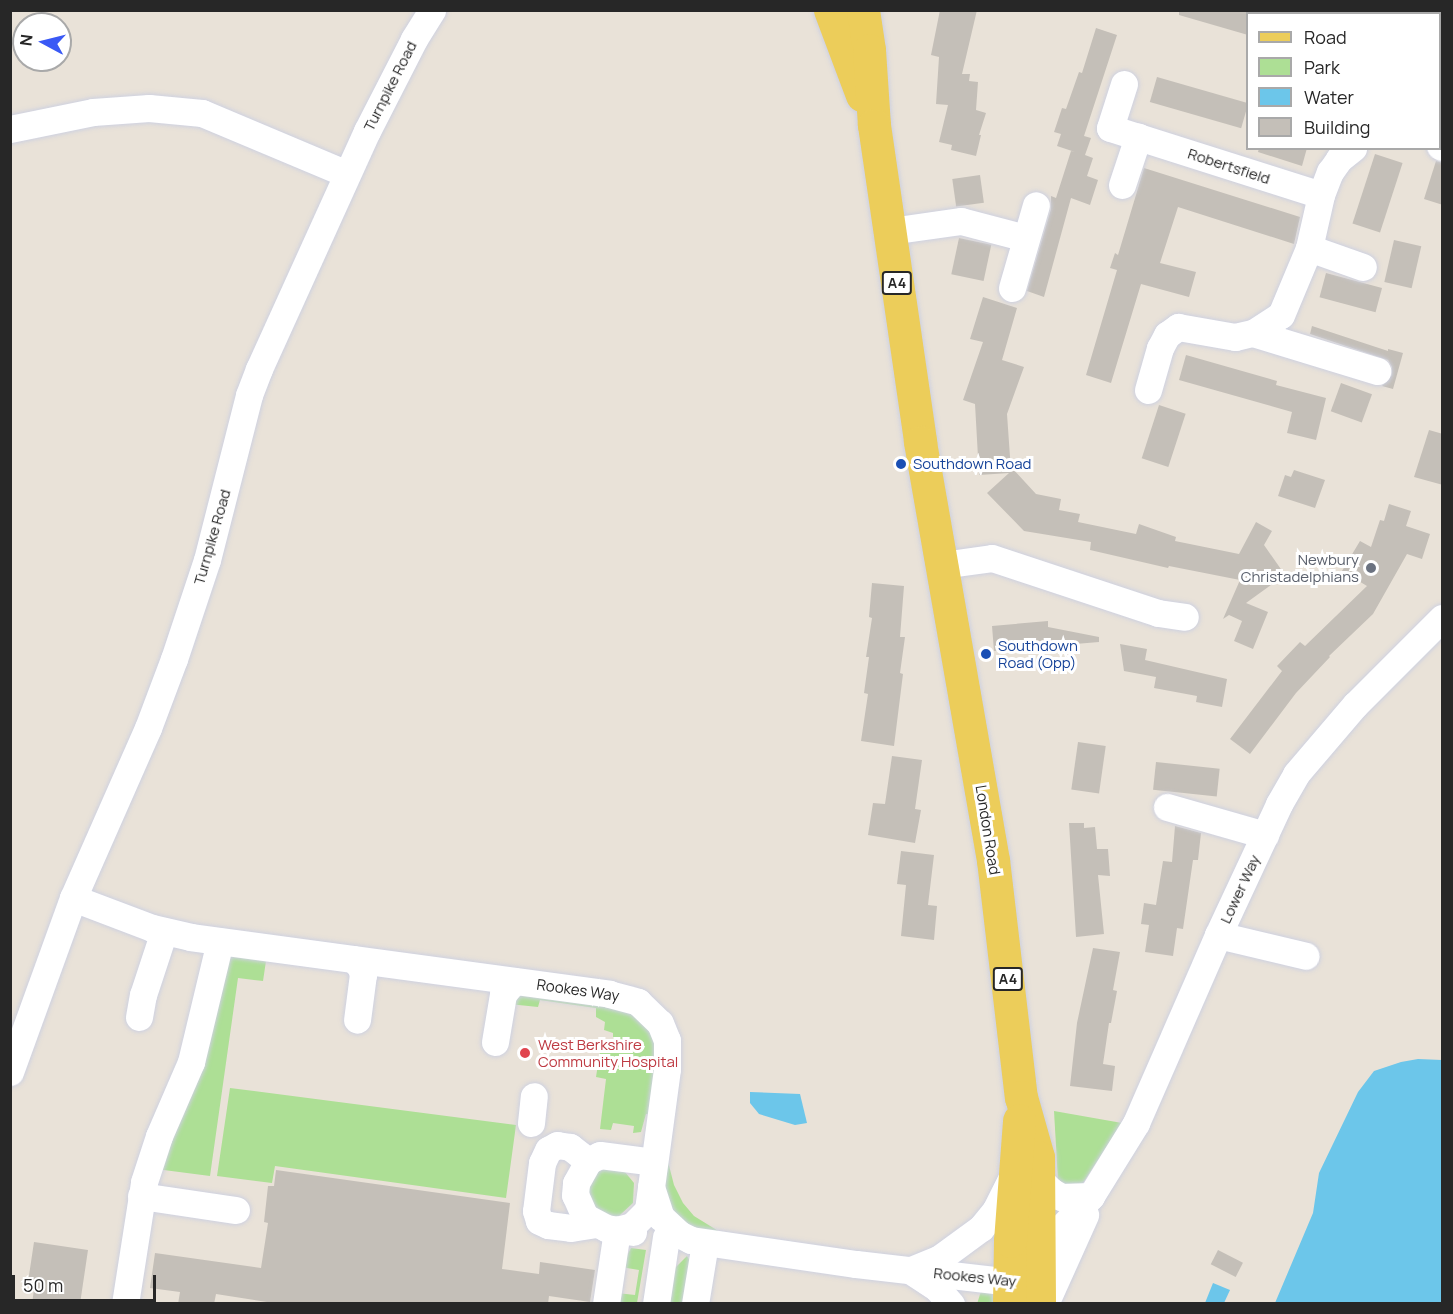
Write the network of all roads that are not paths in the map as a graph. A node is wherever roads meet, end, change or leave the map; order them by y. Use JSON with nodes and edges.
{"nodes":[{"id":1,"x":432,"y":10,"type":"edge"},
{"id":2,"x":830,"y":10,"type":"edge"},
{"id":3,"x":862,"y":10,"type":"edge"},
{"id":4,"x":1124,"y":84,"type":"dead end"},
{"id":5,"x":874,"y":125,"type":"junction"},
{"id":6,"x":10,"y":129,"type":"edge"},
{"id":7,"x":1138,"y":137,"type":"junction"},
{"id":8,"x":1350,"y":150,"type":"edge"},
{"id":9,"x":347,"y":174,"type":"junction"},
{"id":10,"x":1122,"y":185,"type":"dead end"},
{"id":11,"x":1321,"y":195,"type":"junction"},
{"id":12,"x":1036,"y":205,"type":"dead end"},
{"id":13,"x":890,"y":231,"type":"junction"},
{"id":14,"x":1026,"y":238,"type":"junction"},
{"id":15,"x":1309,"y":248,"type":"junction"},
{"id":16,"x":1363,"y":267,"type":"dead end"},
{"id":17,"x":1012,"y":288,"type":"dead end"},
{"id":18,"x":1253,"y":333,"type":"junction"},
{"id":19,"x":1377,"y":371,"type":"dead end"},
{"id":20,"x":1148,"y":390,"type":"dead end"},
{"id":21,"x":942,"y":565,"type":"junction"},
{"id":22,"x":1185,"y":617,"type":"dead end"},
{"id":23,"x":1443,"y":618,"type":"edge"},
{"id":24,"x":1167,"y":807,"type":"dead end"},
{"id":25,"x":1264,"y":835,"type":"junction"},
{"id":26,"x":74,"y":898,"type":"junction"},
{"id":27,"x":164,"y":931,"type":"junction"},
{"id":28,"x":1218,"y":935,"type":"junction"},
{"id":29,"x":220,"y":940,"type":"junction"},
{"id":30,"x":1306,"y":956,"type":"dead end"},
{"id":31,"x":353,"y":959,"type":"junction"},
{"id":32,"x":514,"y":981,"type":"junction"},
{"id":33,"x":139,"y":1017,"type":"dead end"},
{"id":34,"x":19,"y":1019,"type":"edge"},
{"id":35,"x":357,"y":1020,"type":"dead end"},
{"id":36,"x":495,"y":1042,"type":"dead end"},
{"id":37,"x":10,"y":1072,"type":"edge"},
{"id":38,"x":534,"y":1096,"type":"dead end"},
{"id":39,"x":531,"y":1123,"type":"dead end"},
{"id":40,"x":588,"y":1161,"type":"junction"},
{"id":41,"x":652,"y":1174,"type":"junction"},
{"id":42,"x":1027,"y":1176,"type":"junction"},
{"id":43,"x":141,"y":1196,"type":"junction"},
{"id":44,"x":1090,"y":1196,"type":"junction"},
{"id":45,"x":236,"y":1210,"type":"dead end"},
{"id":46,"x":606,"y":1227,"type":"junction"},
{"id":47,"x":687,"y":1240,"type":"junction"},
{"id":48,"x":910,"y":1271,"type":"junction"},
{"id":49,"x":1027,"y":1291,"type":"edge"},
{"id":50,"x":125,"y":1304,"type":"edge"},
{"id":51,"x":606,"y":1304,"type":"edge"},
{"id":52,"x":656,"y":1304,"type":"edge"},
{"id":53,"x":696,"y":1304,"type":"edge"},
{"id":54,"x":951,"y":1304,"type":"edge"}],
"edges":[{"from":1,"to":9,"type":"street","name":"Turnpike Road"},
{"from":2,"to":5,"type":"main road","number":"A4"},
{"from":3,"to":5,"type":"main road","number":"A4"},
{"from":4,"to":7,"type":"street","name":"Robertsfield"},
{"from":5,"to":13,"type":"main road","number":"A4"},
{"from":6,"to":9,"type":"street"},
{"from":7,"to":10,"type":"street"},
{"from":7,"to":11,"type":"street","name":"Robertsfield"},
{"from":8,"to":11,"type":"street"},
{"from":9,"to":26,"type":"street","name":"Turnpike Road"},
{"from":11,"to":15,"type":"street"},
{"from":12,"to":14,"type":"street"},
{"from":13,"to":14,"type":"street"},
{"from":13,"to":21,"type":"main road","number":"A4"},
{"from":14,"to":17,"type":"street"},
{"from":15,"to":16,"type":"street"},
{"from":15,"to":18,"type":"street"},
{"from":18,"to":19,"type":"street"},
{"from":18,"to":20,"type":"street"},
{"from":21,"to":22,"type":"street"},
{"from":21,"to":42,"type":"main road","name":"London Road","number":"A4"},
{"from":23,"to":25,"type":"street","name":"Lower Way"},
{"from":24,"to":25,"type":"street"},
{"from":25,"to":28,"type":"street","name":"Lower Way"},
{"from":26,"to":27,"type":"street","name":"Rookes Way"},
{"from":26,"to":34,"type":"street","name":"Turnpike Road"},
{"from":27,"to":29,"type":"street","name":"Rookes Way"},
{"from":27,"to":33,"type":"street"},
{"from":28,"to":30,"type":"street"},
{"from":28,"to":44,"type":"street","name":"Lower Way"},
{"from":29,"to":31,"type":"street","name":"Rookes Way"},
{"from":29,"to":43,"type":"street"},
{"from":31,"to":32,"type":"street","name":"Rookes Way"},
{"from":31,"to":35,"type":"street"},
{"from":32,"to":36,"type":"street"},
{"from":32,"to":41,"type":"street","name":"Rookes Way"},
{"from":34,"to":37,"type":"street","name":"Turnpike Road"},
{"from":38,"to":39,"type":"street"},
{"from":40,"to":41,"type":"street"},
{"from":40,"to":46,"type":"street"},
{"from":40,"to":46,"type":"street"},
{"from":41,"to":46,"type":"street"},
{"from":41,"to":47,"type":"street","name":"Rookes Way"},
{"from":42,"to":44,"type":"street"},
{"from":42,"to":48,"type":"street","name":"Rookes Way"},
{"from":42,"to":49,"type":"main road","name":"London Road","number":"A4"},
{"from":43,"to":45,"type":"street"},
{"from":43,"to":50,"type":"street"},
{"from":44,"to":49,"type":"street","name":"Lower Way"},
{"from":44,"to":49,"type":"street","name":"Lower Way"},
{"from":46,"to":47,"type":"street"},
{"from":46,"to":51,"type":"street"},
{"from":47,"to":48,"type":"street","name":"Rookes Way"},
{"from":47,"to":52,"type":"street"},
{"from":47,"to":53,"type":"street"},
{"from":48,"to":49,"type":"street","name":"Rookes Way"},
{"from":48,"to":54,"type":"street","name":"Rookes Way"}]}
